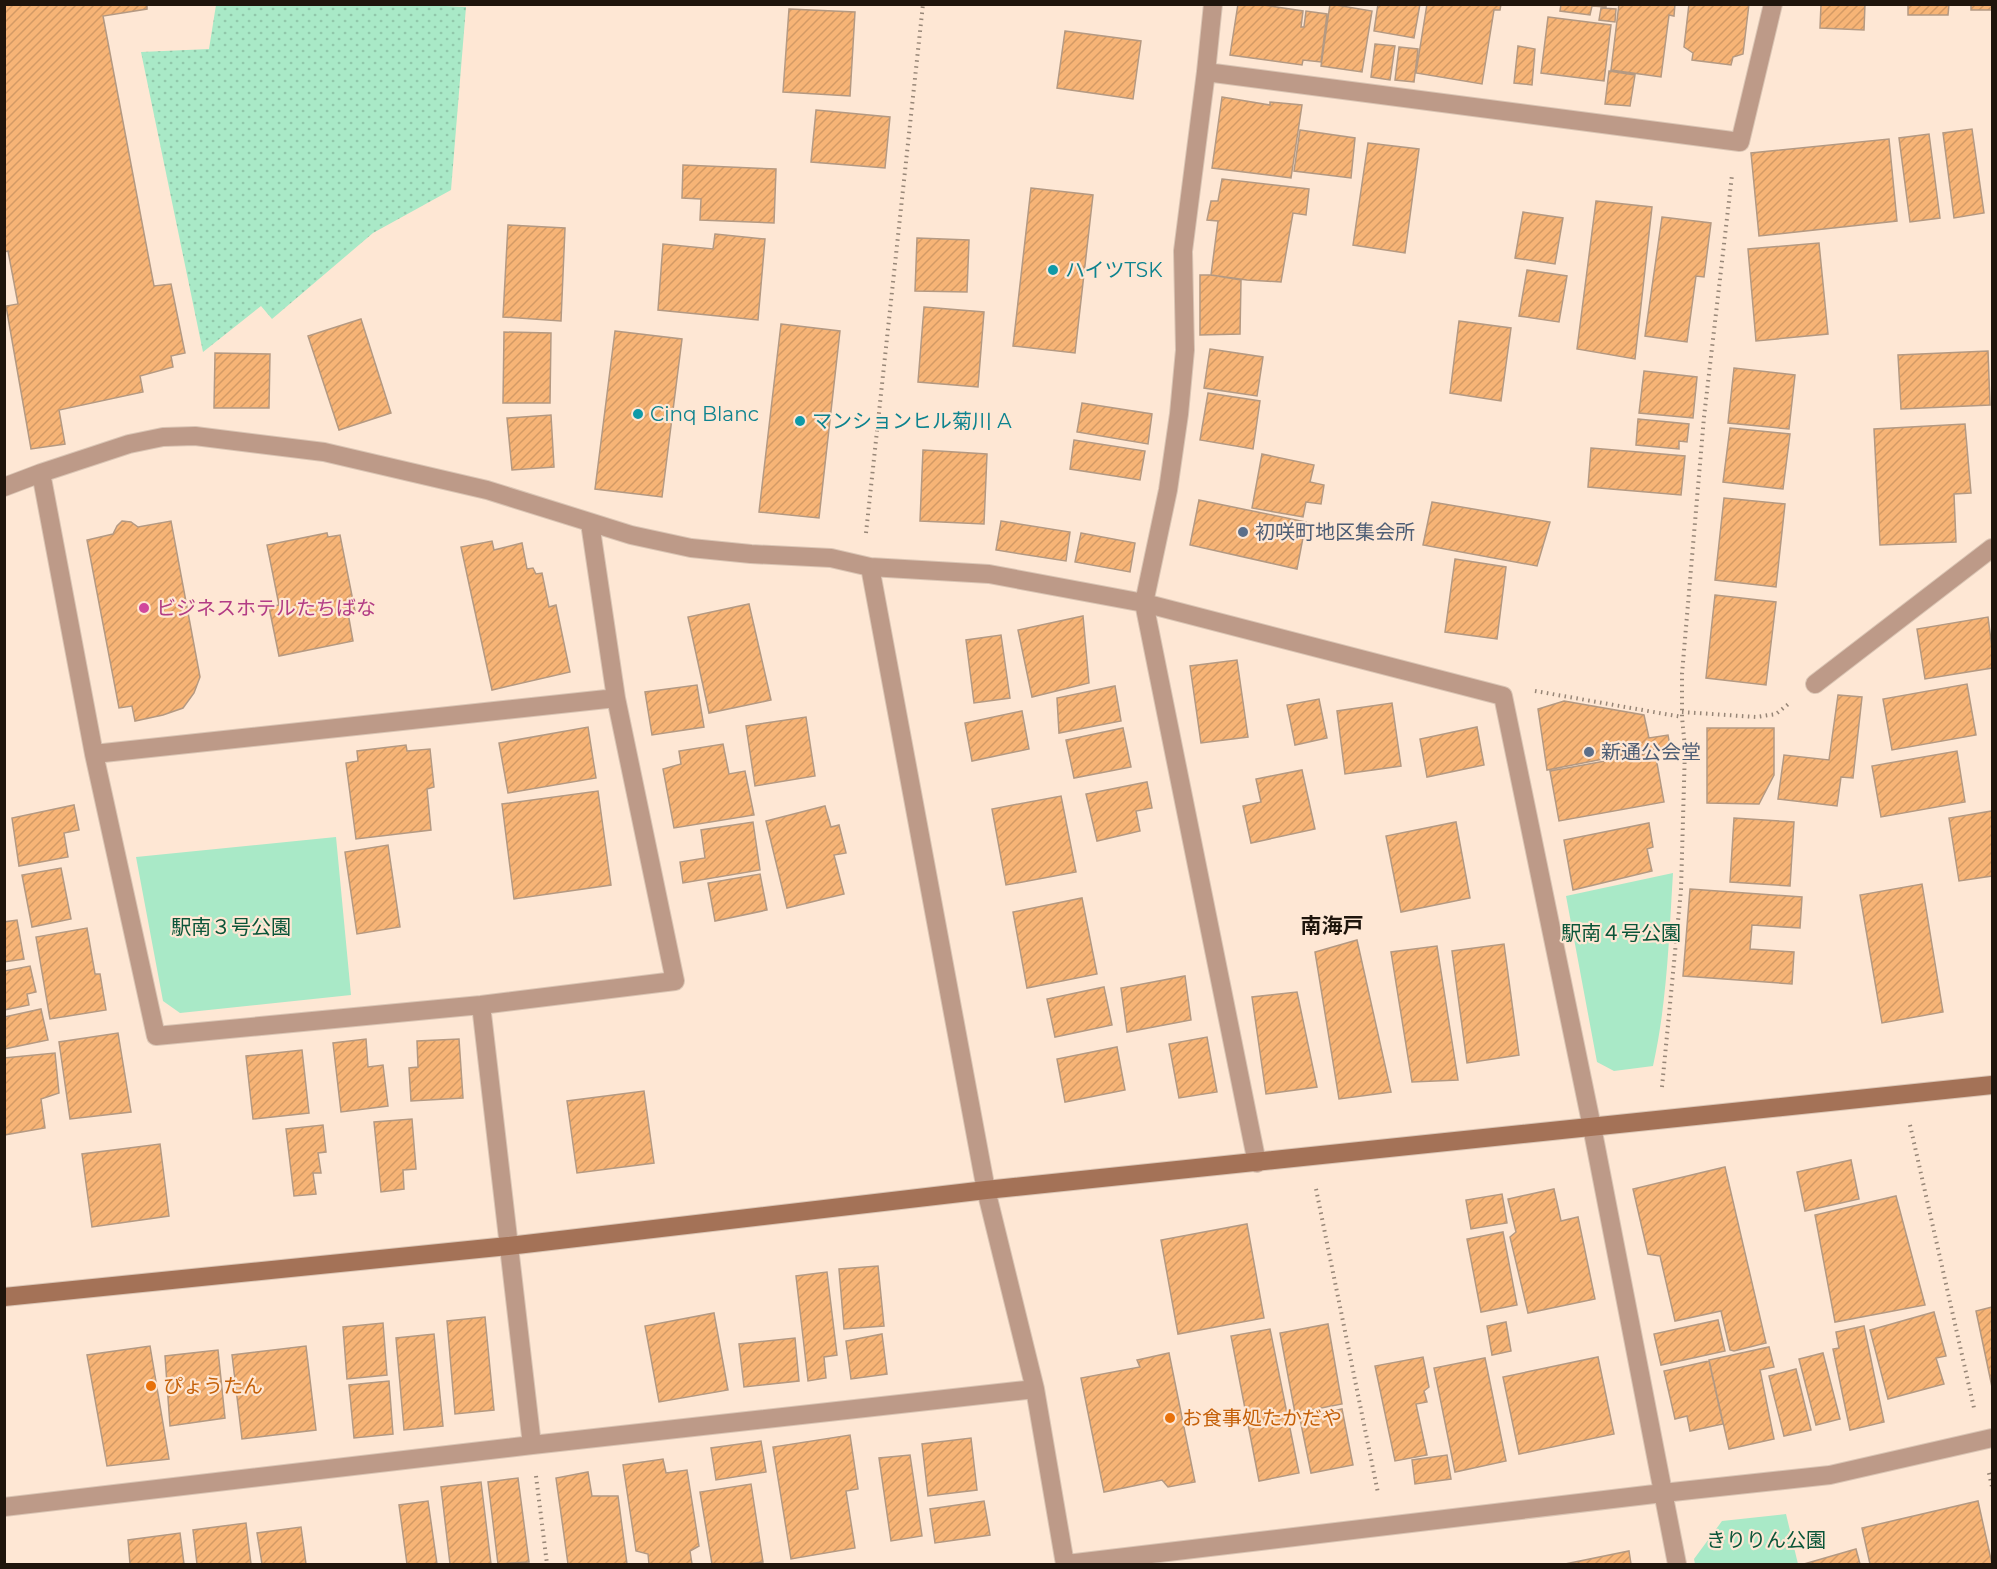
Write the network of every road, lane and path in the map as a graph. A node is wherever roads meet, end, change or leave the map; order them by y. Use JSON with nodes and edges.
{"nodes":[{"id":1,"x":923,"y":4,"type":"edge"},
{"id":2,"x":1213,"y":4,"type":"edge"},
{"id":3,"x":1773,"y":4,"type":"edge"},
{"id":4,"x":1206,"y":72,"type":"junction"},
{"id":5,"x":1740,"y":142,"type":"junction"},
{"id":6,"x":41,"y":473,"type":"junction"},
{"id":7,"x":4,"y":487,"type":"edge"},
{"id":8,"x":590,"y":523,"type":"junction"},
{"id":9,"x":1992,"y":548,"type":"edge"},
{"id":10,"x":866,"y":567,"type":"junction"},
{"id":11,"x":1144,"y":603,"type":"junction"},
{"id":12,"x":1815,"y":684,"type":"joint"},
{"id":13,"x":1503,"y":696,"type":"junction"},
{"id":14,"x":616,"y":698,"type":"junction"},
{"id":15,"x":1682,"y":714,"type":"junction"},
{"id":16,"x":94,"y":754,"type":"junction"},
{"id":17,"x":481,"y":1005,"type":"junction"},
{"id":18,"x":1992,"y":1085,"type":"edge"},
{"id":19,"x":1903,"y":1096,"type":"junction"},
{"id":20,"x":1659,"y":1120,"type":"junction"},
{"id":21,"x":1592,"y":1126,"type":"junction"},
{"id":22,"x":1310,"y":1158,"type":"junction"},
{"id":23,"x":1257,"y":1163,"type":"junction"},
{"id":24,"x":986,"y":1190,"type":"junction"},
{"id":25,"x":508,"y":1246,"type":"junction"},
{"id":26,"x":4,"y":1297,"type":"edge"},
{"id":27,"x":1035,"y":1389,"type":"junction"},
{"id":28,"x":1987,"y":1439,"type":"edge"},
{"id":29,"x":532,"y":1445,"type":"junction"},
{"id":30,"x":1663,"y":1493,"type":"junction"},
{"id":31,"x":4,"y":1507,"type":"edge"},
{"id":32,"x":1384,"y":1526,"type":"junction"},
{"id":33,"x":547,"y":1564,"type":"edge"},
{"id":34,"x":1066,"y":1564,"type":"edge"},
{"id":35,"x":1677,"y":1564,"type":"edge"}],
"edges":[{"from":1,"to":10,"type":"path"},
{"from":2,"to":4,"type":"street"},
{"from":3,"to":5,"type":"street"},
{"from":4,"to":5,"type":"street"},
{"from":4,"to":11,"type":"street"},
{"from":5,"to":15,"type":"path"},
{"from":6,"to":7,"type":"street"},
{"from":6,"to":8,"type":"street"},
{"from":6,"to":16,"type":"street"},
{"from":8,"to":10,"type":"street"},
{"from":8,"to":14,"type":"street"},
{"from":9,"to":12,"type":"street"},
{"from":10,"to":11,"type":"street"},
{"from":10,"to":24,"type":"street"},
{"from":11,"to":13,"type":"street"},
{"from":11,"to":23,"type":"street"},
{"from":12,"to":15,"type":"path"},
{"from":13,"to":15,"type":"path"},
{"from":13,"to":21,"type":"street"},
{"from":14,"to":16,"type":"street"},
{"from":14,"to":17,"type":"street"},
{"from":15,"to":20,"type":"path"},
{"from":16,"to":17,"type":"street"},
{"from":17,"to":25,"type":"street"},
{"from":18,"to":19,"type":"street"},
{"from":19,"to":20,"type":"street"},
{"from":19,"to":28,"type":"path"},
{"from":20,"to":21,"type":"street"},
{"from":21,"to":22,"type":"street"},
{"from":21,"to":30,"type":"street"},
{"from":22,"to":23,"type":"street"},
{"from":22,"to":32,"type":"path"},
{"from":23,"to":24,"type":"street"},
{"from":24,"to":25,"type":"street"},
{"from":24,"to":27,"type":"street"},
{"from":25,"to":26,"type":"street"},
{"from":25,"to":29,"type":"street"},
{"from":27,"to":29,"type":"street"},
{"from":27,"to":34,"type":"street"},
{"from":28,"to":30,"type":"street"},
{"from":29,"to":31,"type":"street"},
{"from":29,"to":33,"type":"path"},
{"from":30,"to":32,"type":"street"},
{"from":30,"to":35,"type":"street"},
{"from":32,"to":34,"type":"street"}]}
